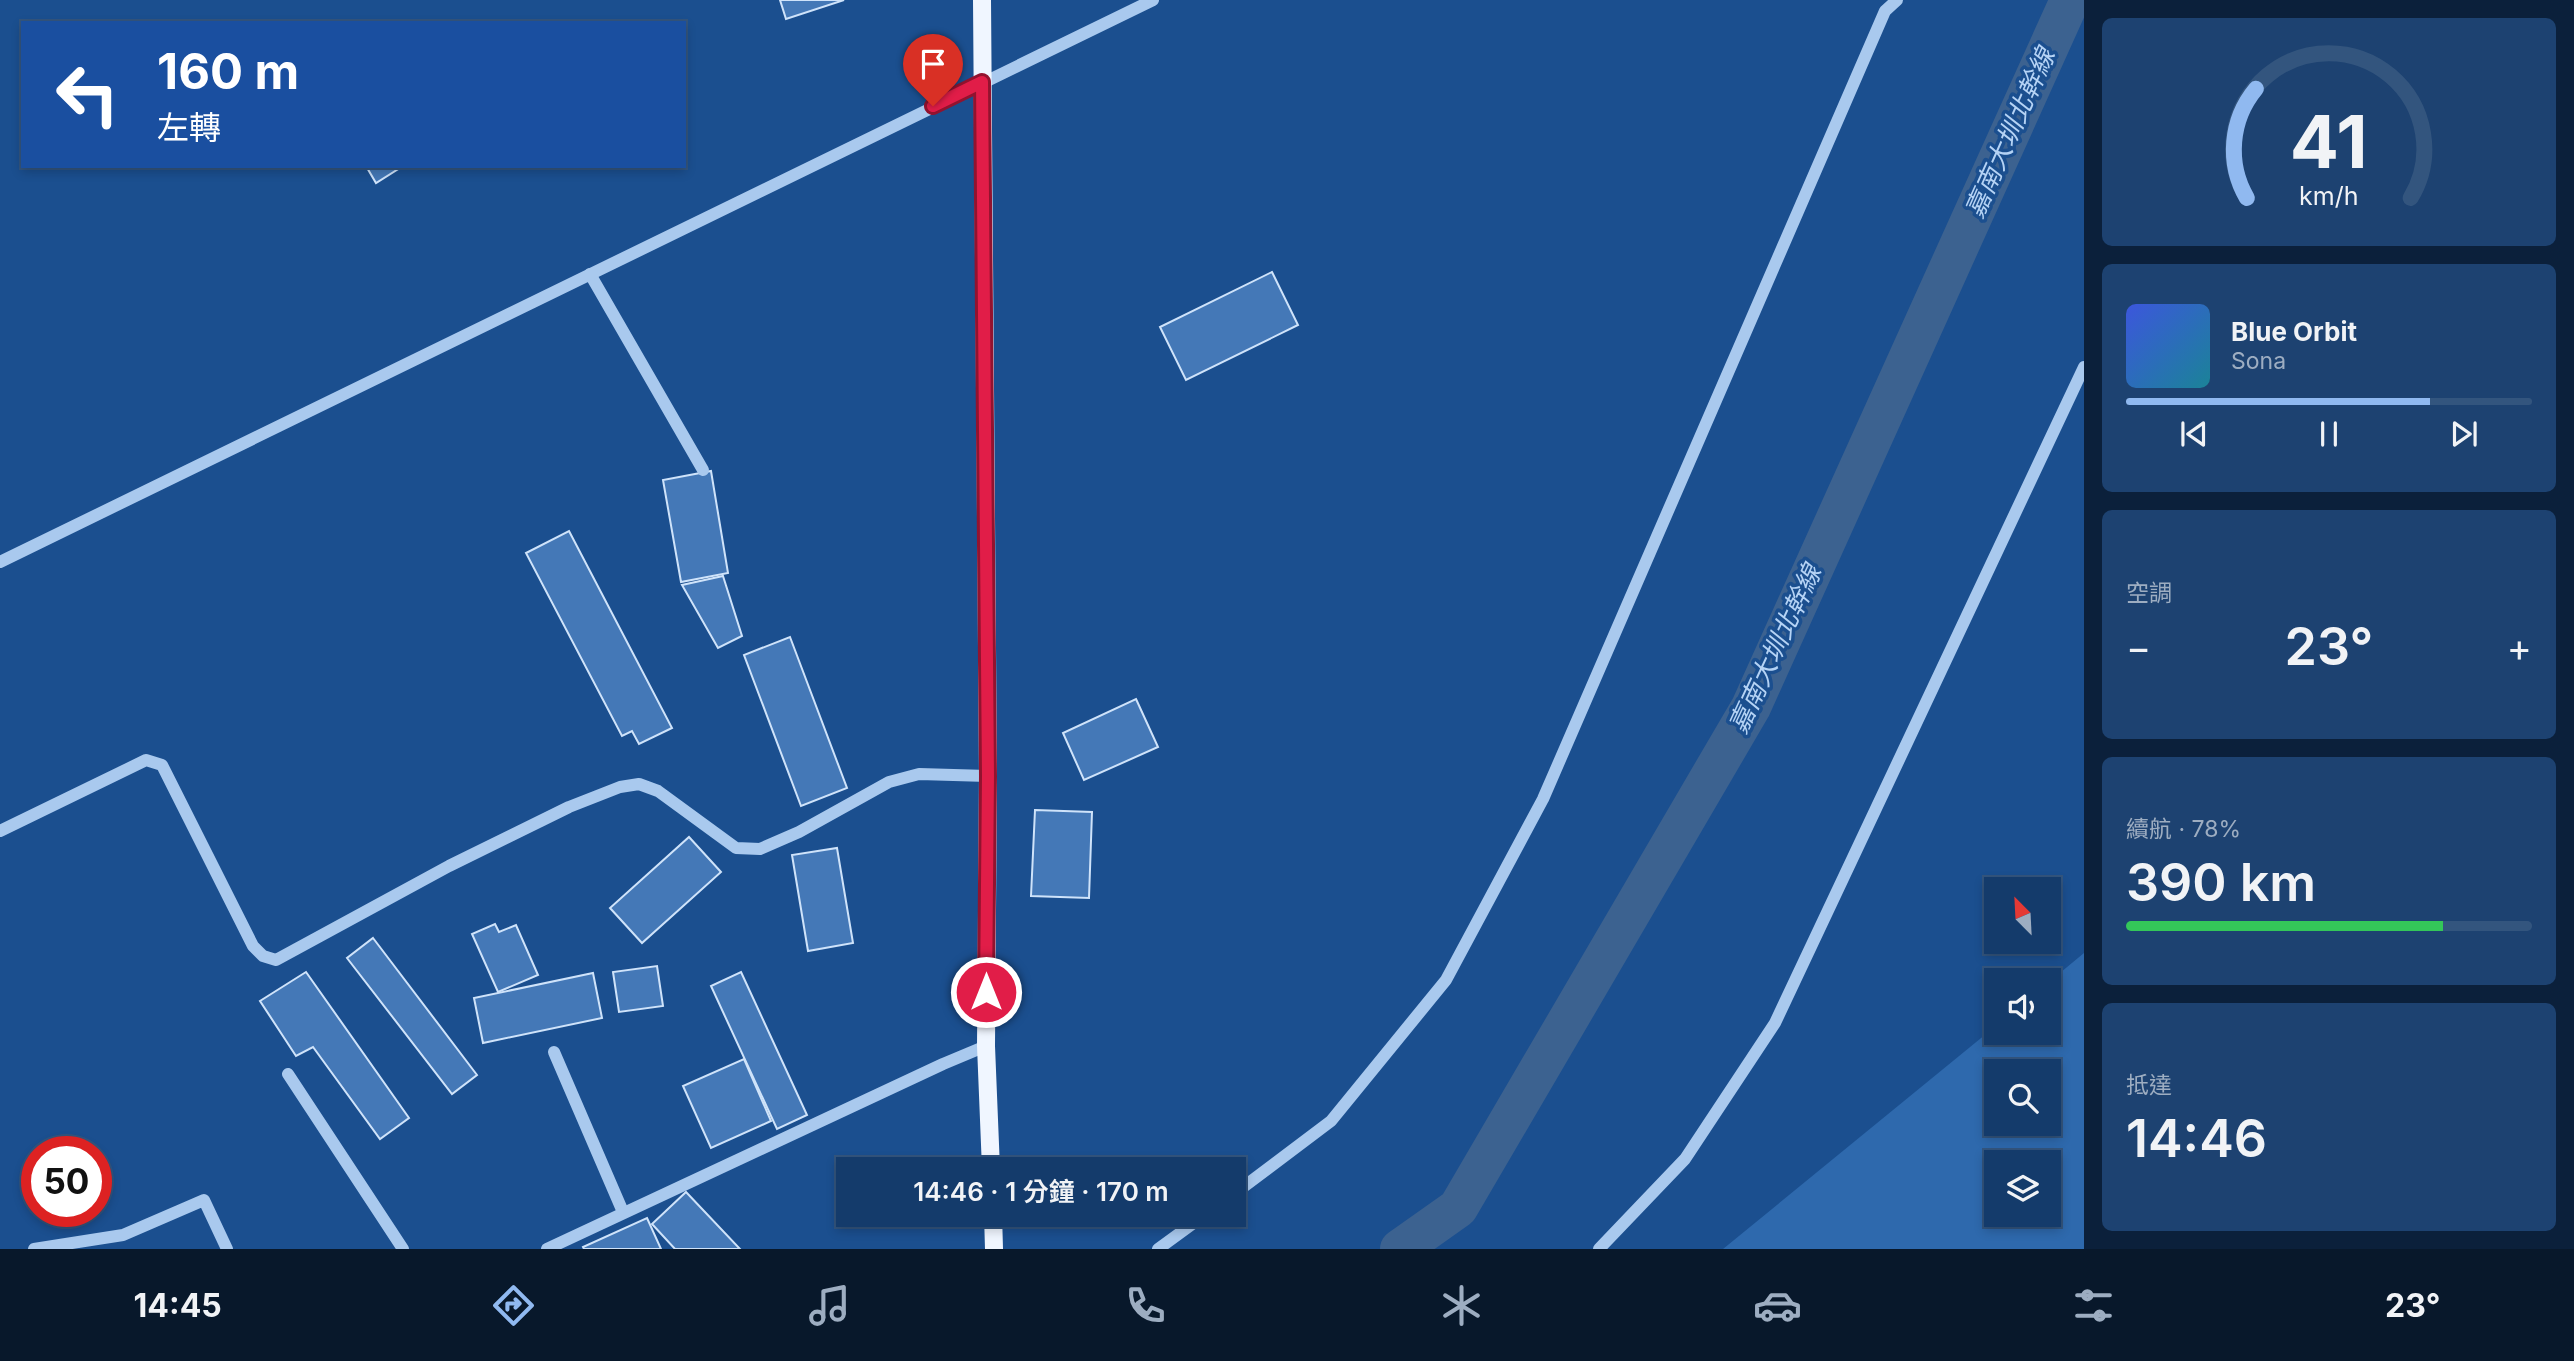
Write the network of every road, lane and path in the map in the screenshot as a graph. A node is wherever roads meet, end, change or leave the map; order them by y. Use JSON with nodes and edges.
{"nodes":[{"id":1,"x":982,"y":0,"type":"edge"},
{"id":2,"x":1153,"y":0,"type":"edge"},
{"id":3,"x":1897,"y":0,"type":"edge"},
{"id":4,"x":982,"y":82,"type":"junction"},
{"id":5,"x":590,"y":274,"type":"junction"},
{"id":6,"x":2084,"y":367,"type":"edge"},
{"id":7,"x":703,"y":470,"type":"dead end"},
{"id":8,"x":0,"y":562,"type":"edge"},
{"id":9,"x":988,"y":776,"type":"junction"},
{"id":10,"x":0,"y":831,"type":"edge"},
{"id":11,"x":986,"y":1046,"type":"junction"},
{"id":12,"x":554,"y":1052,"type":"dead end"},
{"id":13,"x":288,"y":1074,"type":"dead end"},
{"id":14,"x":991,"y":1157,"type":"edge"},
{"id":15,"x":1246,"y":1185,"type":"edge"},
{"id":16,"x":623,"y":1212,"type":"junction"},
{"id":17,"x":993,"y":1227,"type":"edge"},
{"id":18,"x":1188,"y":1227,"type":"edge"},
{"id":19,"x":34,"y":1249,"type":"edge"},
{"id":20,"x":227,"y":1249,"type":"edge"},
{"id":21,"x":404,"y":1249,"type":"edge"},
{"id":22,"x":547,"y":1249,"type":"edge"},
{"id":23,"x":994,"y":1249,"type":"edge"},
{"id":24,"x":1158,"y":1249,"type":"edge"},
{"id":25,"x":1599,"y":1249,"type":"edge"}],
"edges":[{"from":1,"to":4,"type":"main road"},
{"from":2,"to":4,"type":"lane"},
{"from":3,"to":15,"type":"lane"},
{"from":4,"to":5,"type":"lane"},
{"from":4,"to":9,"type":"main road"},
{"from":5,"to":7,"type":"lane"},
{"from":5,"to":8,"type":"lane"},
{"from":6,"to":25,"type":"lane"},
{"from":9,"to":10,"type":"lane"},
{"from":9,"to":11,"type":"main road"},
{"from":11,"to":14,"type":"main road"},
{"from":11,"to":16,"type":"lane"},
{"from":12,"to":16,"type":"lane"},
{"from":13,"to":21,"type":"lane"},
{"from":16,"to":22,"type":"lane"},
{"from":17,"to":23,"type":"main road"},
{"from":18,"to":24,"type":"lane"},
{"from":19,"to":20,"type":"lane"}]}
